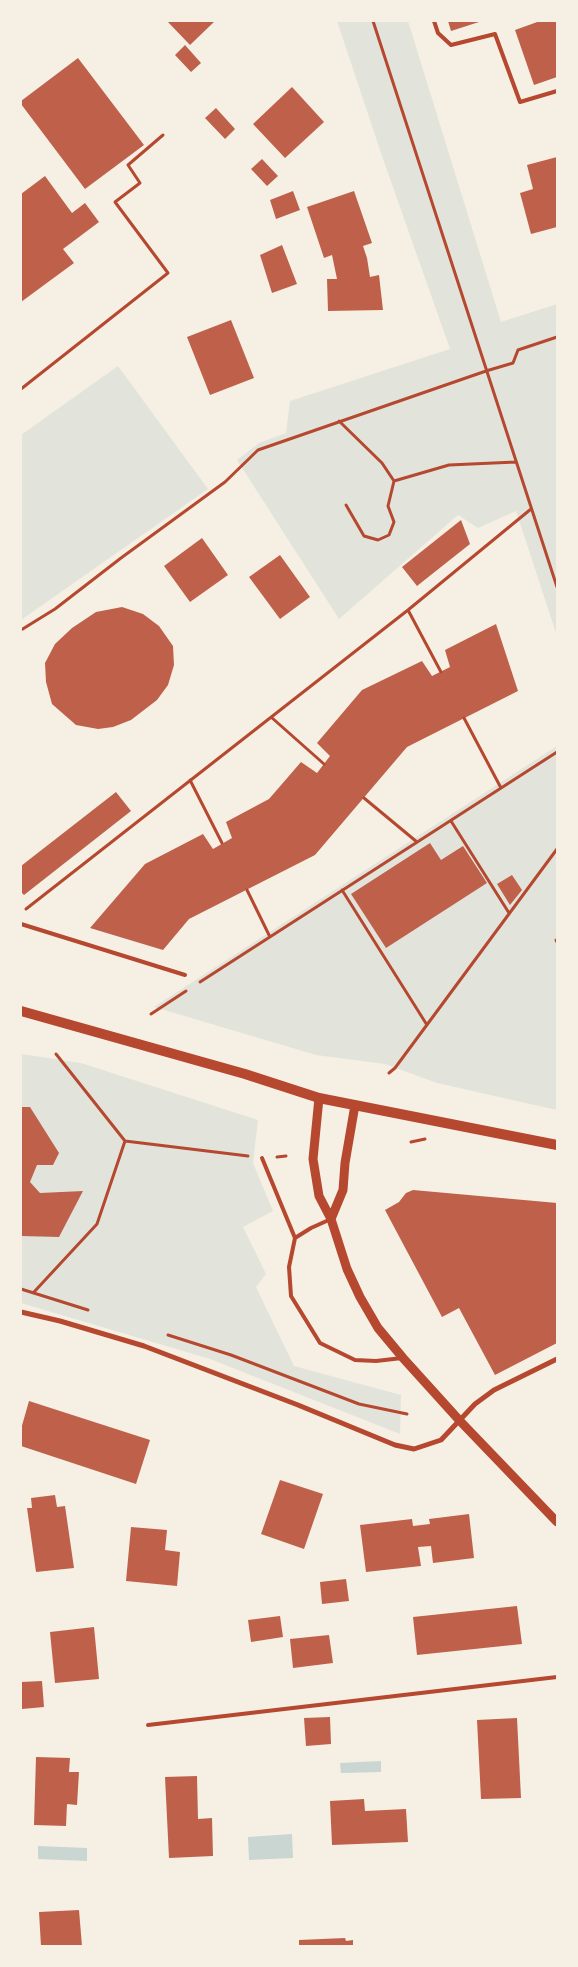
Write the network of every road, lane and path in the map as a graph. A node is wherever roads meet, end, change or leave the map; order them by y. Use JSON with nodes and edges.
{"nodes":[{"id":1,"x":373,"y":21,"type":"edge"},
{"id":2,"x":434,"y":21,"type":"edge"},
{"id":3,"x":557,"y":91,"type":"edge"},
{"id":4,"x":164,"y":135,"type":"dead end"},
{"id":5,"x":557,"y":337,"type":"edge"},
{"id":6,"x":486,"y":370,"type":"junction"},
{"id":7,"x":21,"y":389,"type":"edge"},
{"id":8,"x":339,"y":420,"type":"junction"},
{"id":9,"x":516,"y":462,"type":"junction"},
{"id":10,"x":394,"y":481,"type":"junction"},
{"id":11,"x":346,"y":506,"type":"dead end"},
{"id":12,"x":531,"y":509,"type":"junction"},
{"id":13,"x":557,"y":588,"type":"edge"},
{"id":14,"x":408,"y":610,"type":"junction"},
{"id":15,"x":21,"y":630,"type":"edge"},
{"id":16,"x":441,"y":672,"type":"dead end"},
{"id":17,"x":271,"y":716,"type":"junction"},
{"id":18,"x":464,"y":718,"type":"dead end"},
{"id":19,"x":557,"y":752,"type":"edge"},
{"id":20,"x":324,"y":764,"type":"dead end"},
{"id":21,"x":190,"y":780,"type":"junction"},
{"id":22,"x":501,"y":788,"type":"junction"},
{"id":23,"x":364,"y":798,"type":"dead end"},
{"id":24,"x":451,"y":821,"type":"junction"},
{"id":25,"x":417,"y":842,"type":"junction"},
{"id":26,"x":222,"y":843,"type":"dead end"},
{"id":27,"x":557,"y":849,"type":"edge"},
{"id":28,"x":247,"y":890,"type":"dead end"},
{"id":29,"x":342,"y":890,"type":"junction"},
{"id":30,"x":21,"y":913,"type":"edge"},
{"id":31,"x":509,"y":913,"type":"junction"},
{"id":32,"x":21,"y":924,"type":"edge"},
{"id":33,"x":270,"y":937,"type":"junction"},
{"id":34,"x":185,"y":975,"type":"dead end"},
{"id":35,"x":198,"y":983,"type":"dead end"},
{"id":36,"x":191,"y":988,"type":"dead end"},
{"id":37,"x":21,"y":1011,"type":"edge"},
{"id":38,"x":151,"y":1014,"type":"dead end"},
{"id":39,"x":427,"y":1025,"type":"junction"},
{"id":40,"x":56,"y":1054,"type":"dead end"},
{"id":41,"x":389,"y":1073,"type":"dead end"},
{"id":42,"x":319,"y":1098,"type":"junction"},
{"id":43,"x":355,"y":1106,"type":"junction"},
{"id":44,"x":124,"y":1141,"type":"junction"},
{"id":45,"x":557,"y":1145,"type":"edge"},
{"id":46,"x":286,"y":1156,"type":"dead end"},
{"id":47,"x":262,"y":1158,"type":"junction"},
{"id":48,"x":331,"y":1220,"type":"junction"},
{"id":49,"x":296,"y":1238,"type":"junction"},
{"id":50,"x":21,"y":1289,"type":"edge"},
{"id":51,"x":34,"y":1292,"type":"junction"},
{"id":52,"x":90,"y":1310,"type":"dead end"},
{"id":53,"x":21,"y":1312,"type":"edge"},
{"id":54,"x":165,"y":1334,"type":"dead end"},
{"id":55,"x":403,"y":1358,"type":"junction"},
{"id":56,"x":557,"y":1359,"type":"edge"},
{"id":57,"x":407,"y":1414,"type":"dead end"},
{"id":58,"x":460,"y":1421,"type":"junction"},
{"id":59,"x":557,"y":1522,"type":"edge"},
{"id":60,"x":557,"y":1677,"type":"edge"},
{"id":61,"x":148,"y":1725,"type":"dead end"}],
"edges":[{"from":1,"to":6,"type":"path"},
{"from":2,"to":3,"type":"lane"},
{"from":4,"to":7,"type":"path"},
{"from":5,"to":6,"type":"path"},
{"from":6,"to":8,"type":"path"},
{"from":6,"to":9,"type":"path"},
{"from":8,"to":10,"type":"path"},
{"from":8,"to":15,"type":"path"},
{"from":9,"to":10,"type":"path"},
{"from":9,"to":12,"type":"path"},
{"from":10,"to":11,"type":"path"},
{"from":12,"to":13,"type":"path"},
{"from":12,"to":14,"type":"path"},
{"from":14,"to":16,"type":"path"},
{"from":14,"to":17,"type":"path"},
{"from":17,"to":20,"type":"path"},
{"from":17,"to":21,"type":"path"},
{"from":18,"to":22,"type":"path"},
{"from":19,"to":22,"type":"path"},
{"from":21,"to":26,"type":"path"},
{"from":21,"to":30,"type":"path"},
{"from":22,"to":24,"type":"path"},
{"from":23,"to":25,"type":"path"},
{"from":24,"to":25,"type":"path"},
{"from":24,"to":31,"type":"path"},
{"from":25,"to":29,"type":"path"},
{"from":27,"to":31,"type":"path"},
{"from":28,"to":33,"type":"path"},
{"from":29,"to":33,"type":"path"},
{"from":29,"to":39,"type":"path"},
{"from":31,"to":39,"type":"path"},
{"from":32,"to":34,"type":"lane"},
{"from":33,"to":35,"type":"path"},
{"from":36,"to":38,"type":"path"},
{"from":37,"to":42,"type":"main road"},
{"from":39,"to":41,"type":"path"},
{"from":40,"to":44,"type":"path"},
{"from":42,"to":43,"type":"main road"},
{"from":42,"to":48,"type":"street"},
{"from":43,"to":45,"type":"main road"},
{"from":43,"to":48,"type":"street"},
{"from":44,"to":47,"type":"path"},
{"from":44,"to":51,"type":"path"},
{"from":46,"to":47,"type":"path"},
{"from":47,"to":49,"type":"lane"},
{"from":48,"to":49,"type":"lane"},
{"from":48,"to":55,"type":"street"},
{"from":49,"to":55,"type":"lane"},
{"from":50,"to":51,"type":"path"},
{"from":51,"to":52,"type":"path"},
{"from":53,"to":58,"type":"street"},
{"from":54,"to":57,"type":"path"},
{"from":55,"to":58,"type":"street"},
{"from":56,"to":58,"type":"street"},
{"from":58,"to":59,"type":"street"},
{"from":60,"to":61,"type":"lane"}]}
